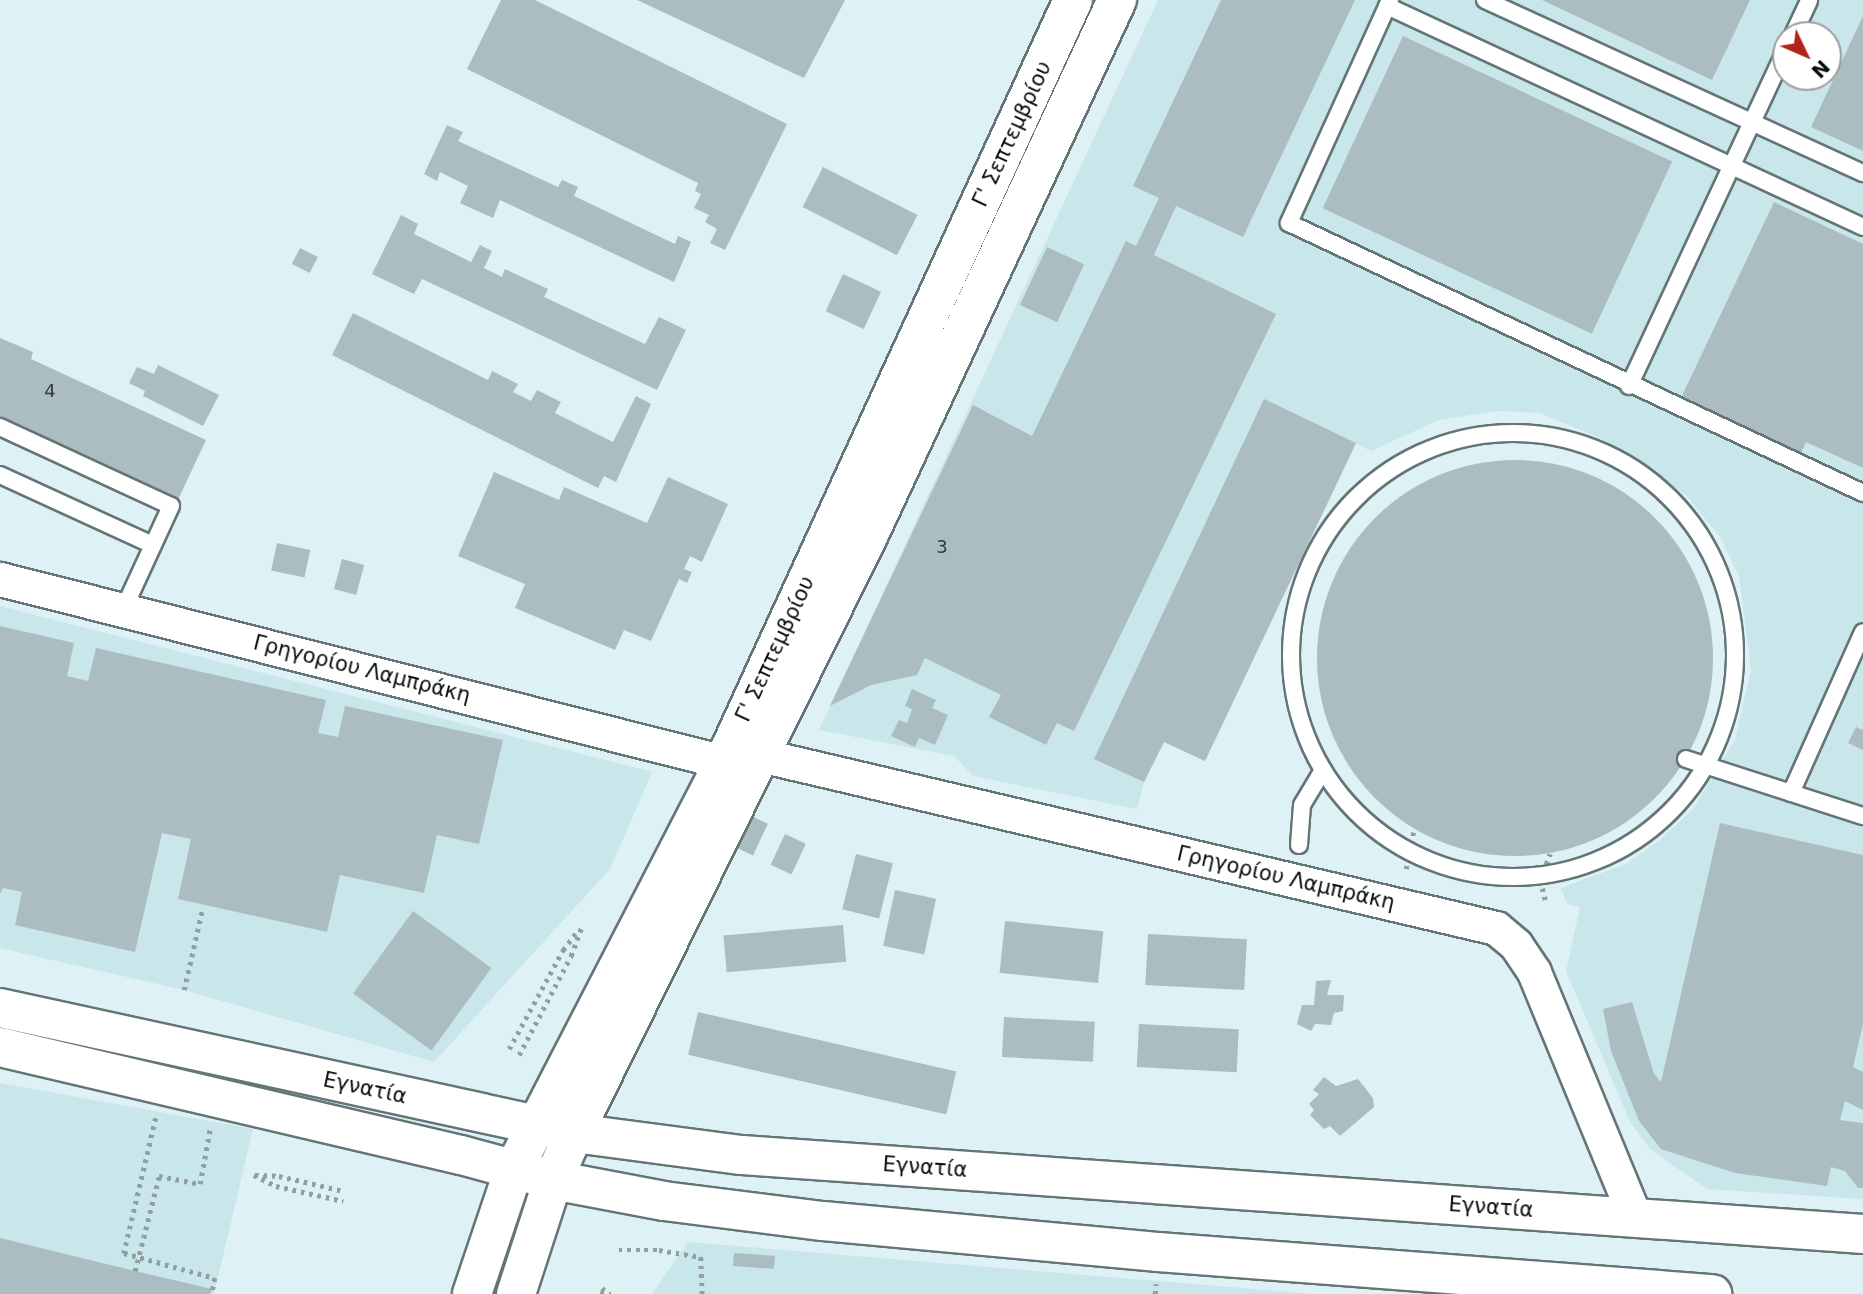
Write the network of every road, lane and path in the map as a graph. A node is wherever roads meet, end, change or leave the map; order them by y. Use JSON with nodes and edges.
{"nodes":[{"id":1,"x":1073,"y":0,"type":"edge"},
{"id":2,"x":1117,"y":0,"type":"edge"},
{"id":3,"x":1485,"y":0,"type":"edge"},
{"id":4,"x":1809,"y":0,"type":"edge"},
{"id":5,"x":1389,"y":3,"type":"edge"},
{"id":6,"x":1799,"y":21,"type":"edge"},
{"id":7,"x":1772,"y":79,"type":"edge"},
{"id":8,"x":1751,"y":123,"type":"junction"},
{"id":9,"x":1732,"y":166,"type":"junction"},
{"id":10,"x":1863,"y":173,"type":"edge"},
{"id":11,"x":1863,"y":227,"type":"edge"},
{"id":12,"x":1629,"y":386,"type":"junction"},
{"id":13,"x":0,"y":427,"type":"edge"},
{"id":14,"x":0,"y":475,"type":"edge"},
{"id":15,"x":1863,"y":493,"type":"edge"},
{"id":16,"x":153,"y":545,"type":"junction"},
{"id":17,"x":0,"y":579,"type":"edge"},
{"id":18,"x":124,"y":608,"type":"junction"},
{"id":19,"x":1863,"y":632,"type":"edge"},
{"id":20,"x":760,"y":755,"type":"junction"},
{"id":21,"x":1686,"y":759,"type":"dead end"},
{"id":22,"x":723,"y":762,"type":"junction"},
{"id":23,"x":1705,"y":766,"type":"junction"},
{"id":24,"x":1323,"y":770,"type":"junction"},
{"id":25,"x":1791,"y":793,"type":"junction"},
{"id":26,"x":1863,"y":816,"type":"edge"},
{"id":27,"x":1414,"y":829,"type":"dead end"},
{"id":28,"x":1299,"y":845,"type":"dead end"},
{"id":29,"x":1409,"y":852,"type":"junction"},
{"id":30,"x":1550,"y":854,"type":"dead end"},
{"id":31,"x":1406,"y":869,"type":"dead end"},
{"id":32,"x":1542,"y":874,"type":"junction"},
{"id":33,"x":1545,"y":900,"type":"dead end"},
{"id":34,"x":202,"y":911,"type":"dead end"},
{"id":35,"x":184,"y":990,"type":"dead end"},
{"id":36,"x":0,"y":1008,"type":"edge"},
{"id":37,"x":0,"y":1047,"type":"edge"},
{"id":38,"x":509,"y":1049,"type":"dead end"},
{"id":39,"x":519,"y":1055,"type":"dead end"},
{"id":40,"x":156,"y":1115,"type":"dead end"},
{"id":41,"x":213,"y":1115,"type":"dead end"},
{"id":42,"x":537,"y":1125,"type":"junction"},
{"id":43,"x":574,"y":1133,"type":"junction"},
{"id":44,"x":514,"y":1169,"type":"junction"},
{"id":45,"x":553,"y":1180,"type":"junction"},
{"id":46,"x":344,"y":1191,"type":"dead end"},
{"id":47,"x":343,"y":1201,"type":"dead end"},
{"id":48,"x":1635,"y":1217,"type":"junction"},
{"id":49,"x":1863,"y":1234,"type":"edge"},
{"id":50,"x":619,"y":1250,"type":"dead end"},
{"id":51,"x":139,"y":1256,"type":"junction"},
{"id":52,"x":135,"y":1271,"type":"dead end"},
{"id":53,"x":602,"y":1292,"type":"edge"},
{"id":54,"x":212,"y":1294,"type":"edge"},
{"id":55,"x":472,"y":1294,"type":"edge"},
{"id":56,"x":516,"y":1294,"type":"edge"},
{"id":57,"x":610,"y":1294,"type":"edge"},
{"id":58,"x":702,"y":1294,"type":"edge"},
{"id":59,"x":1712,"y":1294,"type":"edge"}],
"edges":[{"from":1,"to":22,"type":"main road","name":"Γ' Σεπτεμβρίου"},
{"from":2,"to":20,"type":"main road","name":"Γ' Σεπτεμβρίου"},
{"from":3,"to":8,"type":"lane"},
{"from":4,"to":6,"type":"lane"},
{"from":5,"to":9,"type":"lane"},
{"from":5,"to":12,"type":"lane"},
{"from":7,"to":8,"type":"lane"},
{"from":8,"to":9,"type":"lane"},
{"from":8,"to":10,"type":"lane"},
{"from":9,"to":11,"type":"lane"},
{"from":9,"to":12,"type":"lane"},
{"from":12,"to":15,"type":"lane"},
{"from":13,"to":16,"type":"lane"},
{"from":14,"to":16,"type":"lane"},
{"from":16,"to":18,"type":"lane"},
{"from":17,"to":18,"type":"street","name":"Γρηγορίου Λαμπράκη"},
{"from":18,"to":22,"type":"street","name":"Γρηγορίου Λαμπράκη"},
{"from":19,"to":25,"type":"lane"},
{"from":20,"to":43,"type":"main road","name":"Γ' Σεπτεμβρίου"},
{"from":20,"to":48,"type":"street","name":"Γρηγορίου Λαμπράκη"},
{"from":21,"to":23,"type":"lane"},
{"from":22,"to":42,"type":"main road","name":"Γ' Σεπτεμβρίου"},
{"from":23,"to":24,"type":"lane"},
{"from":23,"to":25,"type":"lane"},
{"from":23,"to":32,"type":"lane"},
{"from":24,"to":28,"type":"lane"},
{"from":24,"to":29,"type":"lane"},
{"from":25,"to":26,"type":"lane"},
{"from":27,"to":29,"type":"path"},
{"from":29,"to":31,"type":"path"},
{"from":29,"to":32,"type":"lane"},
{"from":30,"to":32,"type":"path"},
{"from":32,"to":33,"type":"path"},
{"from":34,"to":35,"type":"path"},
{"from":36,"to":42,"type":"main road","name":"Εγνατία"},
{"from":37,"to":44,"type":"main road","name":"Εγνατία"},
{"from":38,"to":39,"type":"path"},
{"from":40,"to":51,"type":"path"},
{"from":41,"to":51,"type":"path"},
{"from":42,"to":43,"type":"main road","name":"Εγνατία"},
{"from":42,"to":44,"type":"main road","name":"Γ' Σεπτεμβρίου"},
{"from":43,"to":45,"type":"main road","name":"Γ' Σεπτεμβρίου"},
{"from":43,"to":48,"type":"main road","name":"Εγνατία"},
{"from":44,"to":45,"type":"main road","name":"Εγνατία"},
{"from":44,"to":55,"type":"main road","name":"Γ' Σεπτεμβρίου"},
{"from":45,"to":56,"type":"main road","name":"Γ' Σεπτεμβρίου"},
{"from":45,"to":59,"type":"main road","name":"Εγνατία"},
{"from":46,"to":47,"type":"path"},
{"from":48,"to":49,"type":"main road","name":"Εγνατία"},
{"from":50,"to":58,"type":"path"},
{"from":51,"to":52,"type":"path"},
{"from":51,"to":54,"type":"path"},
{"from":53,"to":57,"type":"path"}]}
